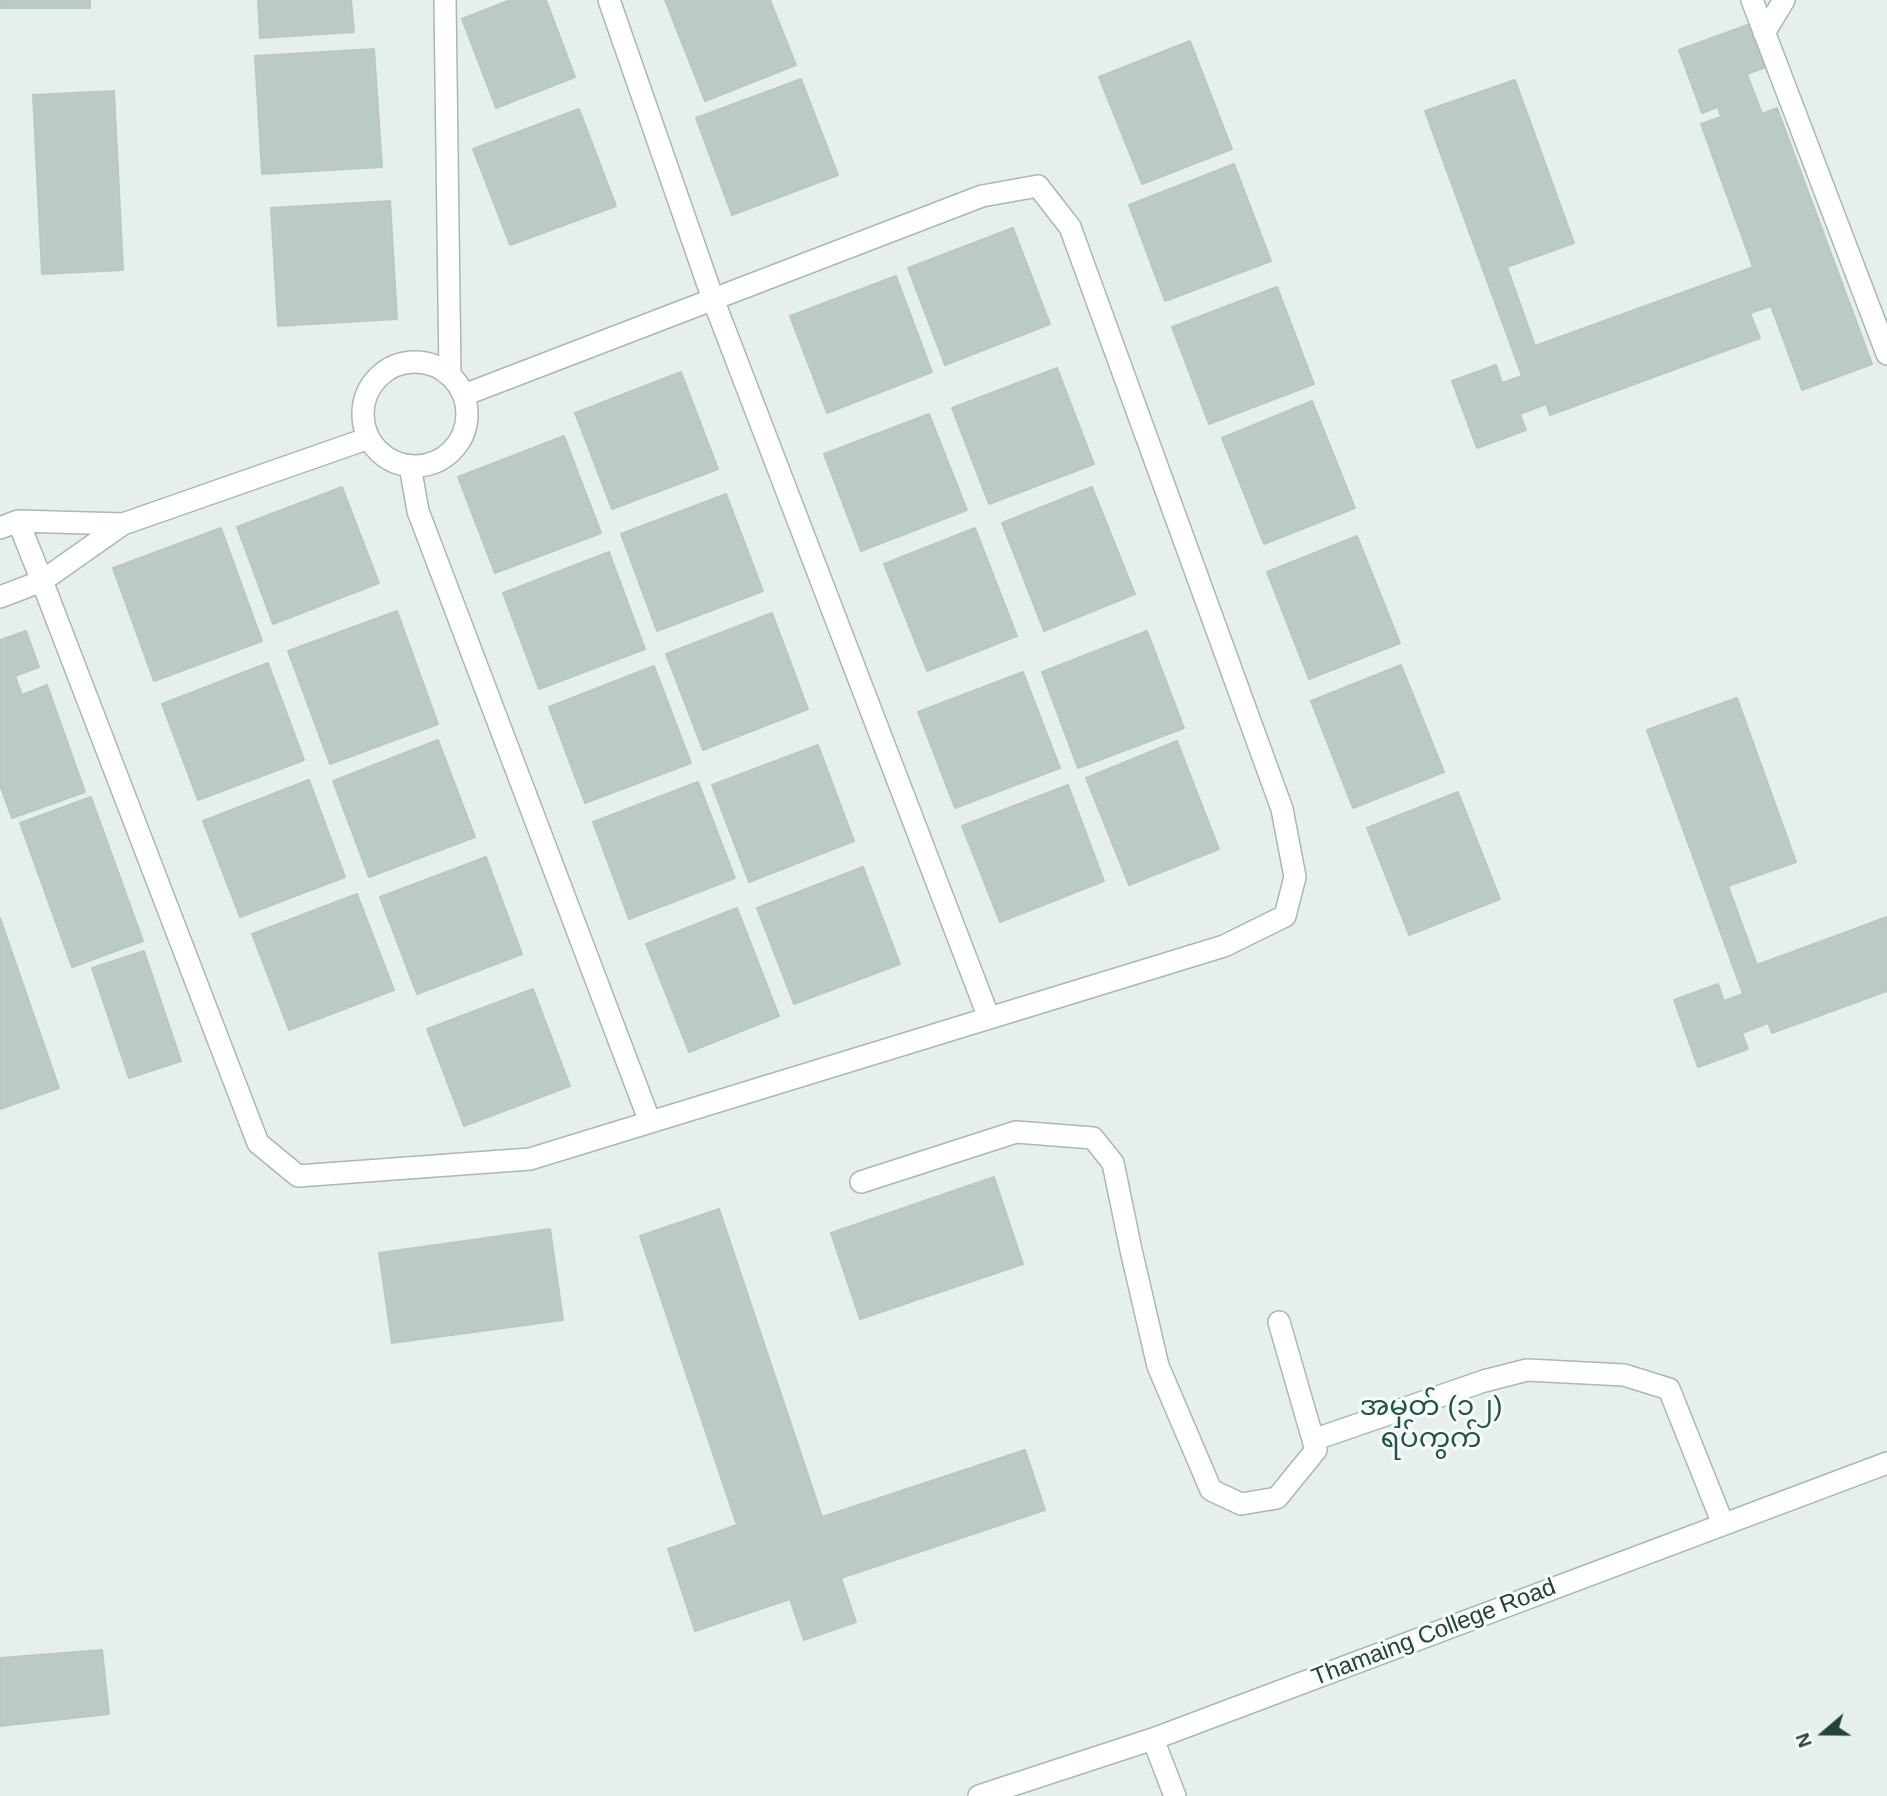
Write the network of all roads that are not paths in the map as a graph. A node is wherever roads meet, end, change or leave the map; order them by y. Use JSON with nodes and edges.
{"nodes":[{"id":1,"x":445,"y":0,"type":"edge"},
{"id":2,"x":609,"y":0,"type":"edge"},
{"id":3,"x":1752,"y":0,"type":"edge"},
{"id":4,"x":1784,"y":0,"type":"edge"},
{"id":5,"x":1764,"y":33,"type":"junction"},
{"id":6,"x":713,"y":299,"type":"junction"},
{"id":7,"x":1887,"y":354,"type":"edge"},
{"id":8,"x":450,"y":375,"type":"junction"},
{"id":9,"x":464,"y":395,"type":"junction"},
{"id":10,"x":369,"y":438,"type":"junction"},
{"id":11,"x":410,"y":467,"type":"junction"},
{"id":12,"x":123,"y":524,"type":"junction"},
{"id":13,"x":9,"y":525,"type":"edge"},
{"id":14,"x":42,"y":581,"type":"junction"},
{"id":15,"x":0,"y":597,"type":"edge"},
{"id":16,"x":989,"y":1018,"type":"junction"},
{"id":17,"x":650,"y":1122,"type":"junction"},
{"id":18,"x":861,"y":1182,"type":"dead end"},
{"id":19,"x":1279,"y":1322,"type":"dead end"},
{"id":20,"x":1313,"y":1440,"type":"junction"},
{"id":21,"x":1887,"y":1463,"type":"edge"},
{"id":22,"x":1723,"y":1524,"type":"junction"},
{"id":23,"x":1153,"y":1739,"type":"junction"},
{"id":24,"x":1042,"y":1786,"type":"edge"},
{"id":25,"x":979,"y":1796,"type":"edge"},
{"id":26,"x":1175,"y":1796,"type":"edge"}],
"edges":[{"from":1,"to":8,"type":"street"},
{"from":2,"to":6,"type":"street"},
{"from":3,"to":5,"type":"street"},
{"from":4,"to":5,"type":"street"},
{"from":5,"to":7,"type":"street"},
{"from":6,"to":9,"type":"street"},
{"from":6,"to":16,"type":"street"},
{"from":6,"to":16,"type":"street"},
{"from":8,"to":9,"type":"street"},
{"from":8,"to":10,"type":"street"},
{"from":9,"to":11,"type":"street"},
{"from":10,"to":11,"type":"street"},
{"from":10,"to":12,"type":"street"},
{"from":11,"to":17,"type":"street"},
{"from":12,"to":13,"type":"street"},
{"from":12,"to":14,"type":"street"},
{"from":13,"to":14,"type":"street"},
{"from":14,"to":15,"type":"street"},
{"from":14,"to":17,"type":"street"},
{"from":16,"to":17,"type":"street"},
{"from":18,"to":20,"type":"street"},
{"from":19,"to":20,"type":"street"},
{"from":20,"to":22,"type":"street"},
{"from":21,"to":22,"type":"street","name":"Thamaing College Road"},
{"from":22,"to":23,"type":"street","name":"Thamaing College Road"},
{"from":23,"to":24,"type":"street","name":"Thamaing College Road"},
{"from":23,"to":26,"type":"street"},
{"from":24,"to":25,"type":"street","name":"Thamaing College Road"}]}
